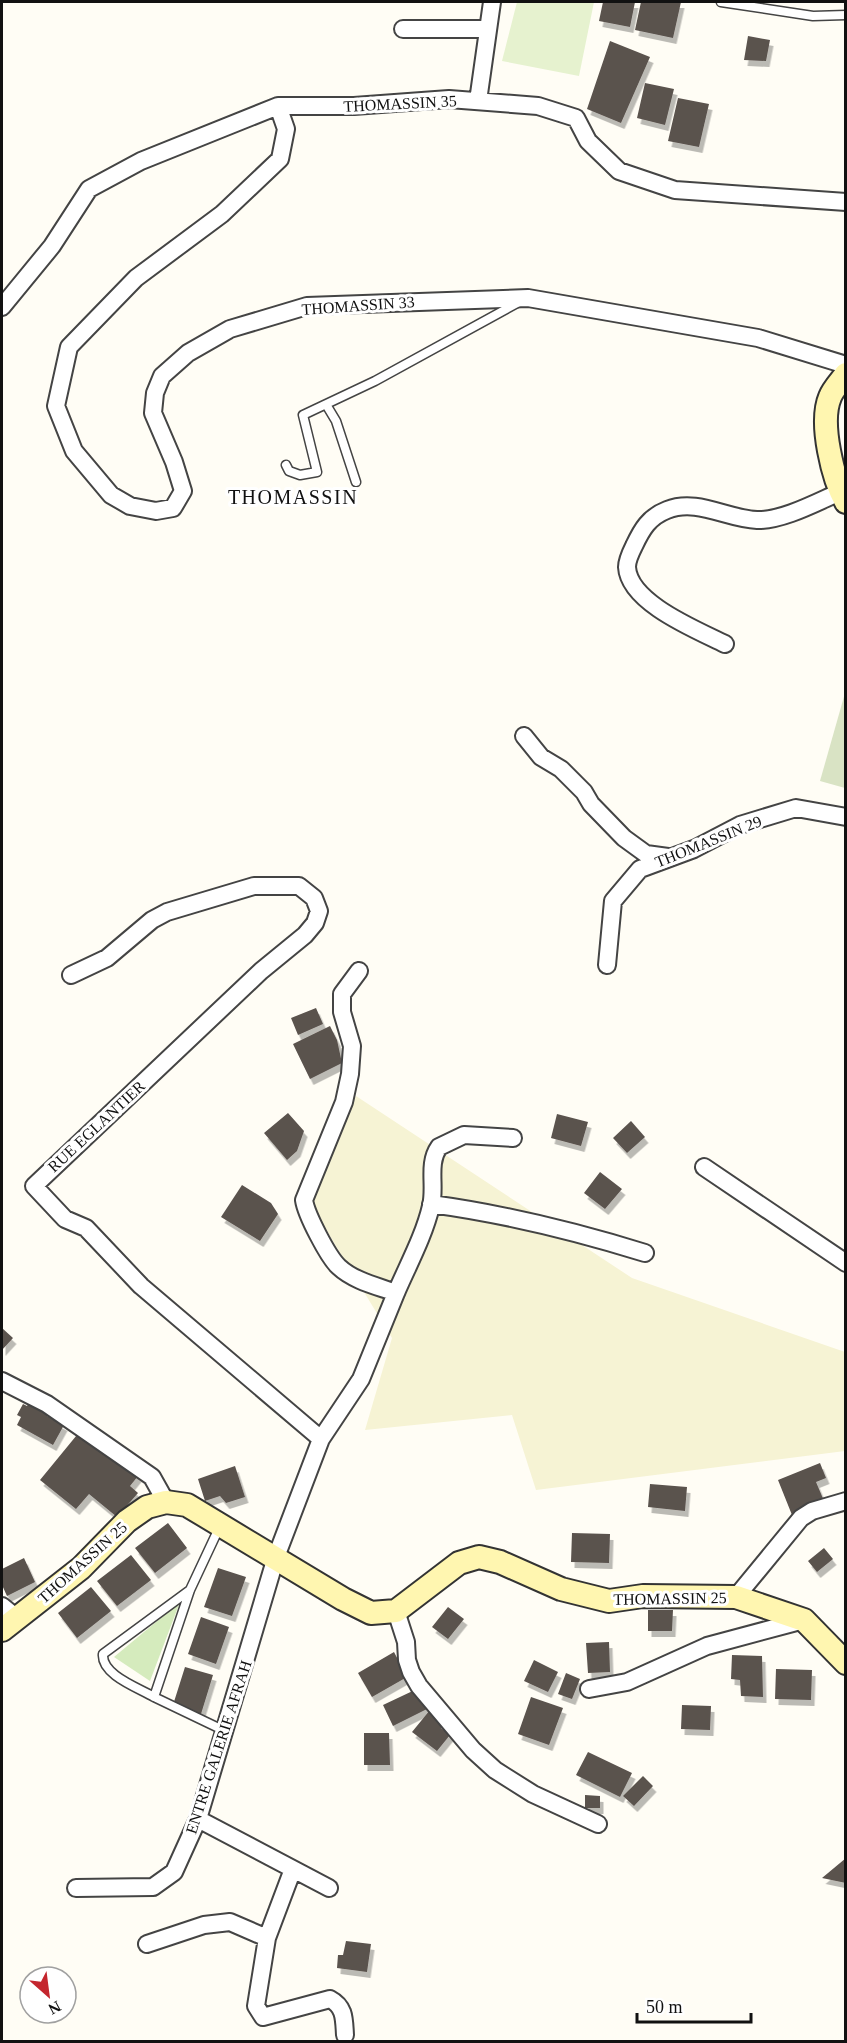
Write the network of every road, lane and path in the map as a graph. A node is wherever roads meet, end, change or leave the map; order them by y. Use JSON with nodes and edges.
{"nodes":[{"id":1,"x":492,"y":2,"type":"edge"},
{"id":2,"x":721,"y":2,"type":"edge"},
{"id":3,"x":846,"y":15,"type":"edge"},
{"id":4,"x":403,"y":29,"type":"dead end"},
{"id":5,"x":488,"y":30,"type":"junction"},
{"id":6,"x":478,"y":101,"type":"junction"},
{"id":7,"x":278,"y":106,"type":"junction"},
{"id":8,"x":846,"y":202,"type":"edge"},
{"id":9,"x":528,"y":298,"type":"junction"},
{"id":10,"x":2,"y":308,"type":"edge"},
{"id":11,"x":846,"y":364,"type":"edge"},
{"id":12,"x":846,"y":374,"type":"edge"},
{"id":13,"x":327,"y":406,"type":"junction"},
{"id":14,"x":286,"y":465,"type":"dead end"},
{"id":15,"x":356,"y":482,"type":"dead end"},
{"id":16,"x":843,"y":497,"type":"edge"},
{"id":17,"x":725,"y":644,"type":"dead end"},
{"id":18,"x":524,"y":736,"type":"dead end"},
{"id":19,"x":846,"y":817,"type":"edge"},
{"id":20,"x":672,"y":858,"type":"junction"},
{"id":21,"x":607,"y":965,"type":"dead end"},
{"id":22,"x":359,"y":971,"type":"dead end"},
{"id":23,"x":71,"y":975,"type":"dead end"},
{"id":24,"x":513,"y":1138,"type":"dead end"},
{"id":25,"x":704,"y":1167,"type":"dead end"},
{"id":26,"x":431,"y":1204,"type":"junction"},
{"id":27,"x":645,"y":1252,"type":"dead end"},
{"id":28,"x":846,"y":1263,"type":"edge"},
{"id":29,"x":396,"y":1293,"type":"junction"},
{"id":30,"x":2,"y":1381,"type":"edge"},
{"id":31,"x":321,"y":1439,"type":"junction"},
{"id":32,"x":846,"y":1501,"type":"edge"},
{"id":33,"x":166,"y":1502,"type":"junction"},
{"id":34,"x":220,"y":1526,"type":"junction"},
{"id":35,"x":276,"y":1557,"type":"junction"},
{"id":36,"x":190,"y":1590,"type":"junction"},
{"id":37,"x":736,"y":1597,"type":"junction"},
{"id":38,"x":396,"y":1611,"type":"junction"},
{"id":39,"x":7,"y":1618,"type":"edge"},
{"id":40,"x":804,"y":1620,"type":"junction"},
{"id":41,"x":846,"y":1664,"type":"edge"},
{"id":42,"x":589,"y":1689,"type":"dead end"},
{"id":43,"x":154,"y":1698,"type":"junction"},
{"id":44,"x":226,"y":1731,"type":"junction"},
{"id":45,"x":198,"y":1819,"type":"junction"},
{"id":46,"x":598,"y":1824,"type":"dead end"},
{"id":47,"x":293,"y":1869,"type":"junction"},
{"id":48,"x":76,"y":1888,"type":"dead end"},
{"id":49,"x":329,"y":1888,"type":"dead end"},
{"id":50,"x":267,"y":1938,"type":"junction"},
{"id":51,"x":147,"y":1944,"type":"dead end"},
{"id":52,"x":345,"y":2035,"type":"dead end"}],
"edges":[{"from":1,"to":5,"type":"street"},
{"from":2,"to":3,"type":"lane"},
{"from":4,"to":5,"type":"street"},
{"from":5,"to":6,"type":"street"},
{"from":6,"to":7,"type":"street","name":"THOMASSIN 35"},
{"from":6,"to":8,"type":"street","name":"THOMASSIN 35"},
{"from":7,"to":9,"type":"street","name":"THOMASSIN 33"},
{"from":7,"to":10,"type":"street","name":"THOMASSIN 35"},
{"from":9,"to":11,"type":"street","name":"THOMASSIN 33"},
{"from":9,"to":13,"type":"lane"},
{"from":12,"to":16,"type":"street"},
{"from":13,"to":14,"type":"lane"},
{"from":13,"to":15,"type":"lane"},
{"from":16,"to":17,"type":"street"},
{"from":18,"to":20,"type":"street"},
{"from":19,"to":20,"type":"street","name":"THOMASSIN 29"},
{"from":20,"to":21,"type":"street","name":"THOMASSIN 29"},
{"from":22,"to":29,"type":"street"},
{"from":23,"to":31,"type":"street","name":"RUE EGLANTIER"},
{"from":24,"to":26,"type":"street"},
{"from":25,"to":28,"type":"street"},
{"from":26,"to":27,"type":"street"},
{"from":26,"to":29,"type":"street"},
{"from":29,"to":31,"type":"street"},
{"from":30,"to":33,"type":"street"},
{"from":31,"to":35,"type":"street"},
{"from":32,"to":37,"type":"street"},
{"from":33,"to":34,"type":"street"},
{"from":33,"to":39,"type":"street","name":"THOMASSIN 25"},
{"from":34,"to":35,"type":"street"},
{"from":34,"to":36,"type":"lane"},
{"from":35,"to":38,"type":"street"},
{"from":35,"to":44,"type":"street","name":"ENTRE GALERIE AFRAH"},
{"from":36,"to":43,"type":"lane"},
{"from":36,"to":43,"type":"lane"},
{"from":37,"to":38,"type":"street","name":"THOMASSIN 25"},
{"from":37,"to":40,"type":"street","name":"THOMASSIN 25"},
{"from":38,"to":46,"type":"street"},
{"from":40,"to":41,"type":"street","name":"THOMASSIN 25"},
{"from":40,"to":42,"type":"street"},
{"from":43,"to":44,"type":"lane"},
{"from":44,"to":45,"type":"street","name":"ENTRE GALERIE AFRAH"},
{"from":45,"to":47,"type":"street"},
{"from":45,"to":48,"type":"street","name":"ENTRE GALERIE AFRAH"},
{"from":47,"to":49,"type":"street"},
{"from":47,"to":50,"type":"street"},
{"from":50,"to":51,"type":"street"},
{"from":50,"to":52,"type":"street"}]}
